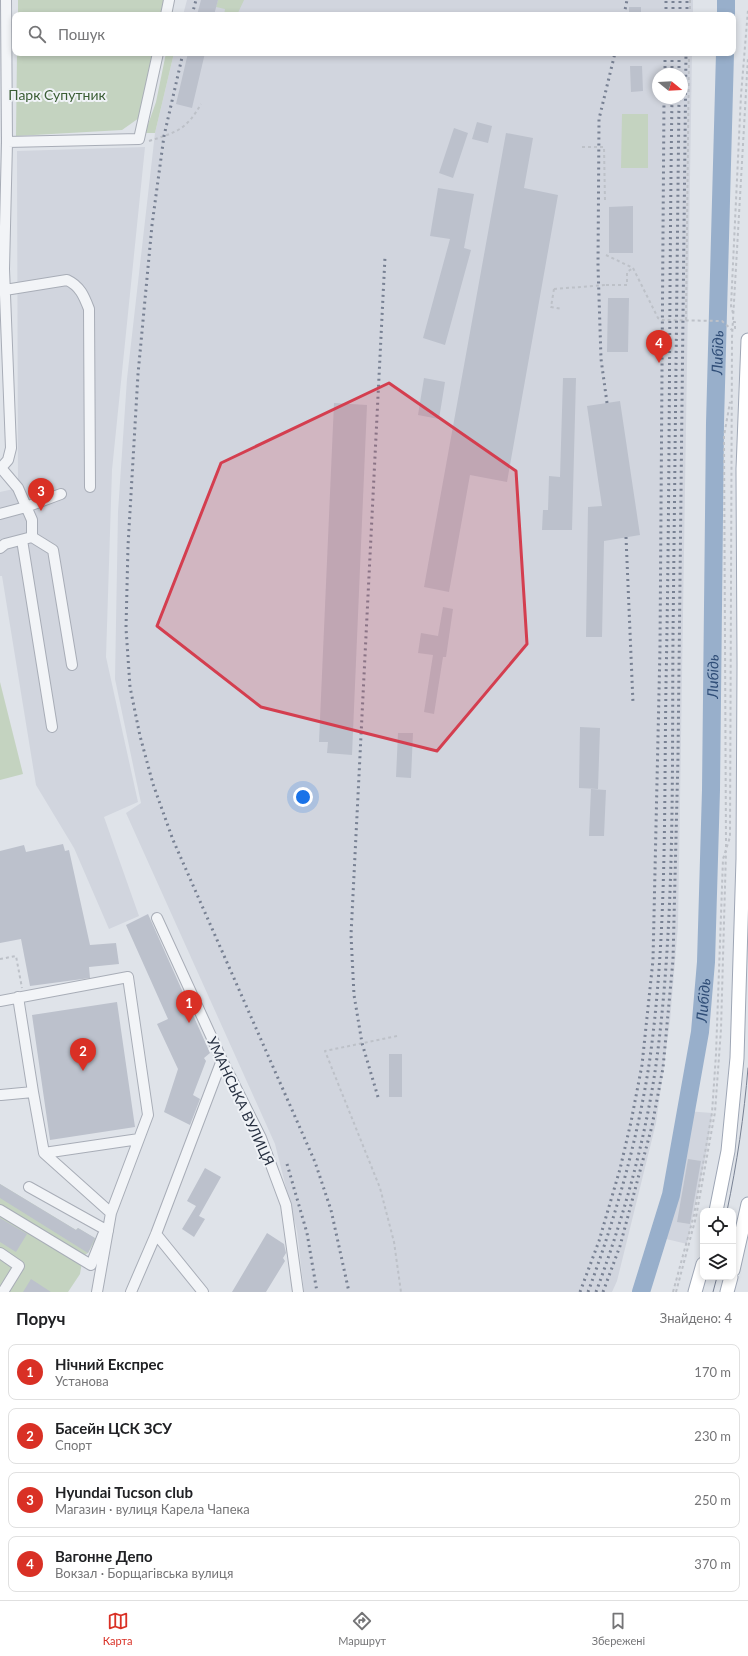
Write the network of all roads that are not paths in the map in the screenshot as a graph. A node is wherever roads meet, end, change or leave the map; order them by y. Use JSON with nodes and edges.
{"nodes":[{"id":1,"x":6,"y":0,"type":"edge"},
{"id":2,"x":169,"y":0,"type":"edge"},
{"id":3,"x":167,"y":12,"type":"edge"},
{"id":4,"x":157,"y":56,"type":"edge"},
{"id":5,"x":7,"y":142,"type":"junction"},
{"id":6,"x":6,"y":186,"type":"junction"},
{"id":7,"x":0,"y":204,"type":"edge"},
{"id":8,"x":0,"y":219,"type":"edge"},
{"id":9,"x":6,"y":233,"type":"junction"},
{"id":10,"x":0,"y":243,"type":"edge"},
{"id":11,"x":2,"y":266,"type":"edge"},
{"id":12,"x":5,"y":290,"type":"junction"},
{"id":13,"x":748,"y":340,"type":"edge"},
{"id":14,"x":1,"y":468,"type":"edge"},
{"id":15,"x":90,"y":487,"type":"dead end"},
{"id":16,"x":61,"y":494,"type":"dead end"},
{"id":17,"x":26,"y":508,"type":"junction"},
{"id":18,"x":0,"y":514,"type":"edge"},
{"id":19,"x":32,"y":537,"type":"junction"},
{"id":20,"x":22,"y":540,"type":"junction"},
{"id":21,"x":0,"y":548,"type":"edge"},
{"id":22,"x":72,"y":666,"type":"dead end"},
{"id":23,"x":52,"y":727,"type":"dead end"},
{"id":24,"x":157,"y":918,"type":"dead end"},
{"id":25,"x":21,"y":997,"type":"junction"},
{"id":26,"x":0,"y":1001,"type":"edge"},
{"id":27,"x":222,"y":1060,"type":"junction"},
{"id":28,"x":32,"y":1092,"type":"junction"},
{"id":29,"x":0,"y":1094,"type":"edge"},
{"id":30,"x":139,"y":1139,"type":"junction"},
{"id":31,"x":44,"y":1153,"type":"junction"},
{"id":32,"x":30,"y":1187,"type":"dead end"},
{"id":33,"x":748,"y":1204,"type":"edge"},
{"id":34,"x":717,"y":1208,"type":"edge"},
{"id":35,"x":0,"y":1210,"type":"edge"},
{"id":36,"x":112,"y":1213,"type":"junction"},
{"id":37,"x":107,"y":1230,"type":"junction"},
{"id":38,"x":156,"y":1234,"type":"junction"},
{"id":39,"x":0,"y":1253,"type":"edge"},
{"id":40,"x":736,"y":1260,"type":"edge"},
{"id":41,"x":700,"y":1274,"type":"edge"},
{"id":42,"x":730,"y":1280,"type":"edge"},
{"id":43,"x":194,"y":1281,"type":"junction"},
{"id":44,"x":3,"y":1292,"type":"edge"},
{"id":45,"x":97,"y":1292,"type":"edge"},
{"id":46,"x":131,"y":1292,"type":"edge"},
{"id":47,"x":194,"y":1292,"type":"edge"},
{"id":48,"x":203,"y":1292,"type":"edge"},
{"id":49,"x":298,"y":1292,"type":"edge"},
{"id":50,"x":695,"y":1292,"type":"edge"},
{"id":51,"x":727,"y":1292,"type":"edge"}],
"edges":[{"from":1,"to":5,"type":"street"},
{"from":2,"to":3,"type":"street"},
{"from":4,"to":5,"type":"street"},
{"from":5,"to":6,"type":"street"},
{"from":6,"to":7,"type":"street"},
{"from":6,"to":9,"type":"street"},
{"from":8,"to":9,"type":"street"},
{"from":9,"to":10,"type":"street"},
{"from":9,"to":11,"type":"street"},
{"from":11,"to":12,"type":"street"},
{"from":12,"to":14,"type":"street"},
{"from":12,"to":15,"type":"street"},
{"from":13,"to":34,"type":"main road"},
{"from":14,"to":17,"type":"street"},
{"from":16,"to":17,"type":"street"},
{"from":17,"to":18,"type":"street"},
{"from":17,"to":19,"type":"street"},
{"from":19,"to":20,"type":"street"},
{"from":19,"to":22,"type":"street"},
{"from":20,"to":21,"type":"street"},
{"from":20,"to":23,"type":"street"},
{"from":24,"to":27,"type":"street","name":"УМАНСЬКА ВУЛИЦЯ"},
{"from":25,"to":26,"type":"street"},
{"from":25,"to":28,"type":"street"},
{"from":25,"to":30,"type":"street"},
{"from":27,"to":38,"type":"street"},
{"from":27,"to":49,"type":"street","name":"УМАНСЬКА ВУЛИЦЯ"},
{"from":28,"to":29,"type":"street"},
{"from":28,"to":31,"type":"street"},
{"from":30,"to":31,"type":"street"},
{"from":30,"to":36,"type":"street"},
{"from":31,"to":36,"type":"street"},
{"from":32,"to":37,"type":"street"},
{"from":33,"to":40,"type":"main road"},
{"from":35,"to":37,"type":"street"},
{"from":36,"to":37,"type":"street"},
{"from":37,"to":45,"type":"street"},
{"from":38,"to":43,"type":"street"},
{"from":38,"to":46,"type":"street"},
{"from":39,"to":44,"type":"street"},
{"from":41,"to":50,"type":"main road"},
{"from":42,"to":51,"type":"main road"},
{"from":43,"to":47,"type":"street"},
{"from":43,"to":48,"type":"street"}]}
